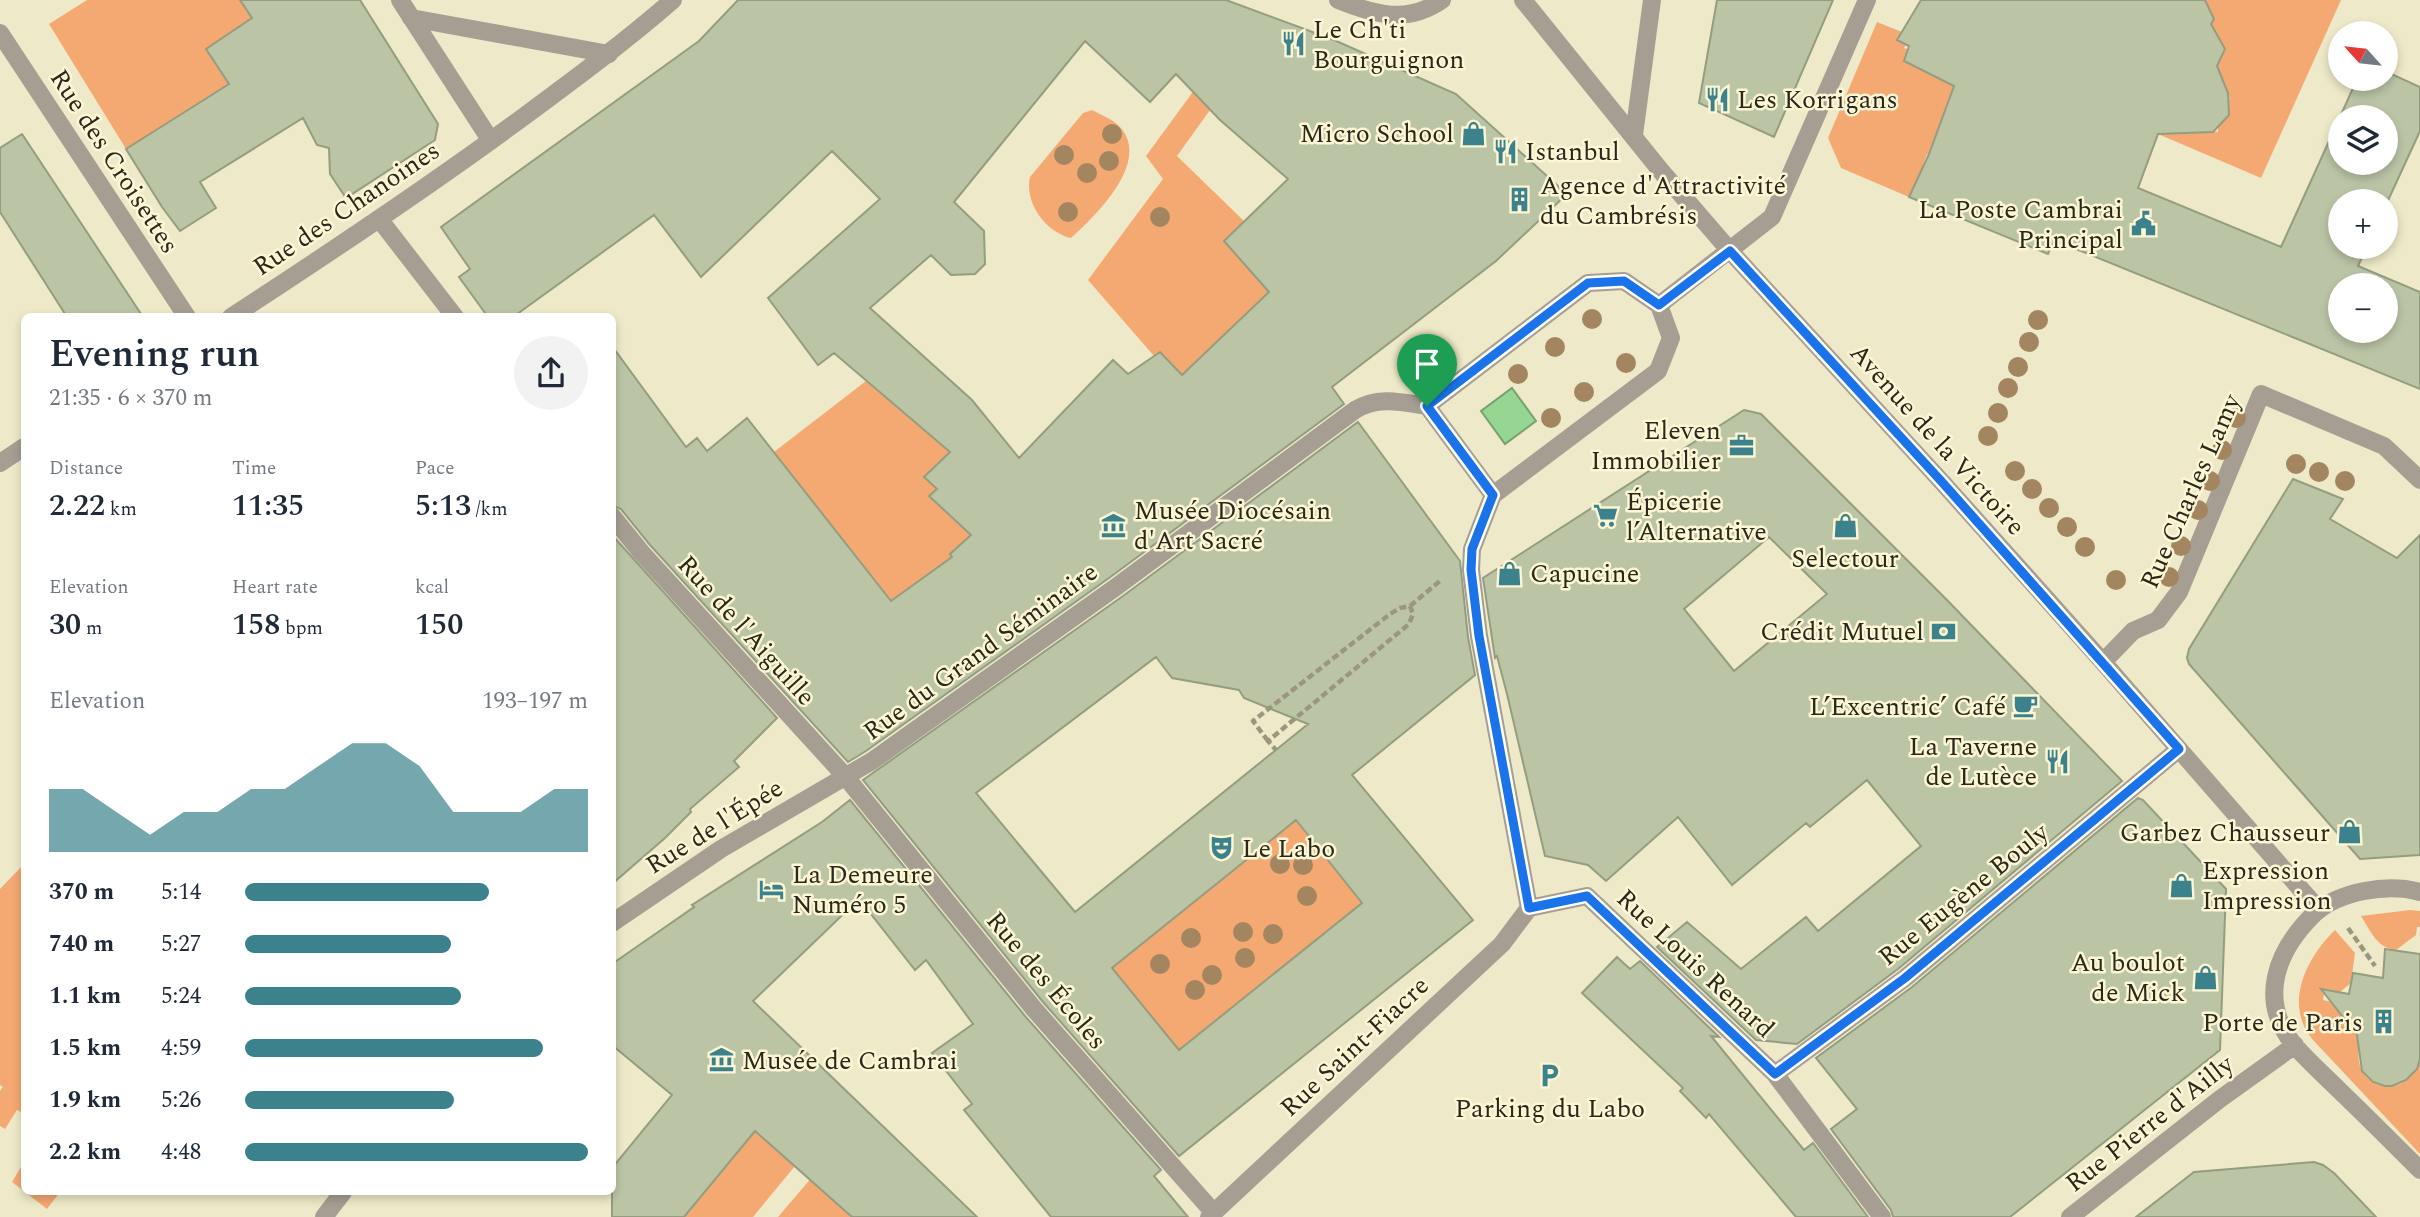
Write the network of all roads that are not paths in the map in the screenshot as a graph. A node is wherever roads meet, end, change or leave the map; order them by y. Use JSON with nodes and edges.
{"nodes":[{"id":1,"x":400,"y":0,"type":"edge"},
{"id":2,"x":673,"y":0,"type":"edge"},
{"id":3,"x":1338,"y":0,"type":"edge"},
{"id":4,"x":1442,"y":0,"type":"edge"},
{"id":5,"x":1523,"y":0,"type":"edge"},
{"id":6,"x":1652,"y":0,"type":"edge"},
{"id":7,"x":1867,"y":0,"type":"edge"},
{"id":8,"x":411,"y":18,"type":"junction"},
{"id":9,"x":0,"y":33,"type":"edge"},
{"id":10,"x":608,"y":54,"type":"junction"},
{"id":11,"x":1634,"y":135,"type":"junction"},
{"id":12,"x":491,"y":141,"type":"junction"},
{"id":13,"x":380,"y":220,"type":"junction"},
{"id":14,"x":1730,"y":251,"type":"junction"},
{"id":15,"x":1659,"y":305,"type":"junction"},
{"id":16,"x":184,"y":313,"type":"edge"},
{"id":17,"x":236,"y":313,"type":"edge"},
{"id":18,"x":452,"y":313,"type":"edge"},
{"id":19,"x":1427,"y":406,"type":"junction"},
{"id":20,"x":21,"y":449,"type":"edge"},
{"id":21,"x":0,"y":463,"type":"edge"},
{"id":22,"x":2420,"y":480,"type":"edge"},
{"id":23,"x":1493,"y":495,"type":"junction"},
{"id":24,"x":616,"y":521,"type":"edge"},
{"id":25,"x":2103,"y":662,"type":"junction"},
{"id":26,"x":2179,"y":749,"type":"junction"},
{"id":27,"x":845,"y":776,"type":"junction"},
{"id":28,"x":2420,"y":892,"type":"edge"},
{"id":29,"x":1529,"y":908,"type":"junction"},
{"id":30,"x":2319,"y":910,"type":"junction"},
{"id":31,"x":616,"y":920,"type":"edge"},
{"id":32,"x":2295,"y":1045,"type":"junction"},
{"id":33,"x":1775,"y":1074,"type":"junction"},
{"id":34,"x":2420,"y":1170,"type":"edge"},
{"id":35,"x":341,"y":1195,"type":"edge"},
{"id":36,"x":1212,"y":1215,"type":"edge"},
{"id":37,"x":324,"y":1217,"type":"edge"},
{"id":38,"x":1882,"y":1217,"type":"edge"},
{"id":39,"x":2070,"y":1217,"type":"edge"}],
"edges":[{"from":1,"to":8,"type":"street"},
{"from":2,"to":10,"type":"street","name":"Rue des Chanoines"},
{"from":3,"to":4,"type":"street"},
{"from":5,"to":11,"type":"street","name":"Avenue de la Victoire"},
{"from":6,"to":11,"type":"street"},
{"from":7,"to":14,"type":"street"},
{"from":8,"to":10,"type":"street"},
{"from":8,"to":12,"type":"street"},
{"from":9,"to":16,"type":"street","name":"Rue des Croisettes"},
{"from":10,"to":12,"type":"street","name":"Rue des Chanoines"},
{"from":11,"to":14,"type":"street","name":"Avenue de la Victoire"},
{"from":12,"to":13,"type":"street","name":"Rue des Chanoines"},
{"from":13,"to":17,"type":"street","name":"Rue des Chanoines"},
{"from":13,"to":18,"type":"street"},
{"from":14,"to":15,"type":"street"},
{"from":14,"to":25,"type":"street","name":"Avenue de la Victoire"},
{"from":15,"to":19,"type":"street"},
{"from":15,"to":23,"type":"street"},
{"from":19,"to":23,"type":"street"},
{"from":19,"to":27,"type":"street","name":"Rue du Grand Séminaire"},
{"from":20,"to":21,"type":"street"},
{"from":22,"to":25,"type":"street","name":"Rue Charles Lamy"},
{"from":23,"to":29,"type":"street"},
{"from":24,"to":27,"type":"street","name":"Rue de l'Aiguille"},
{"from":25,"to":26,"type":"street","name":"Avenue de la Victoire"},
{"from":26,"to":30,"type":"street","name":"Avenue de la Victoire"},
{"from":26,"to":33,"type":"street","name":"Rue Eugène Bouly"},
{"from":27,"to":31,"type":"street","name":"Rue de l'Épée"},
{"from":27,"to":36,"type":"street","name":"Rue des Écoles"},
{"from":28,"to":30,"type":"street"},
{"from":29,"to":33,"type":"street","name":"Rue Louis Renard"},
{"from":29,"to":36,"type":"street","name":"Rue Saint-Fiacre"},
{"from":30,"to":32,"type":"street"},
{"from":32,"to":34,"type":"street"},
{"from":32,"to":39,"type":"street","name":"Rue Pierre d'Ailly"},
{"from":33,"to":38,"type":"street","name":"Rue Louis Renard"},
{"from":35,"to":37,"type":"street"}]}
